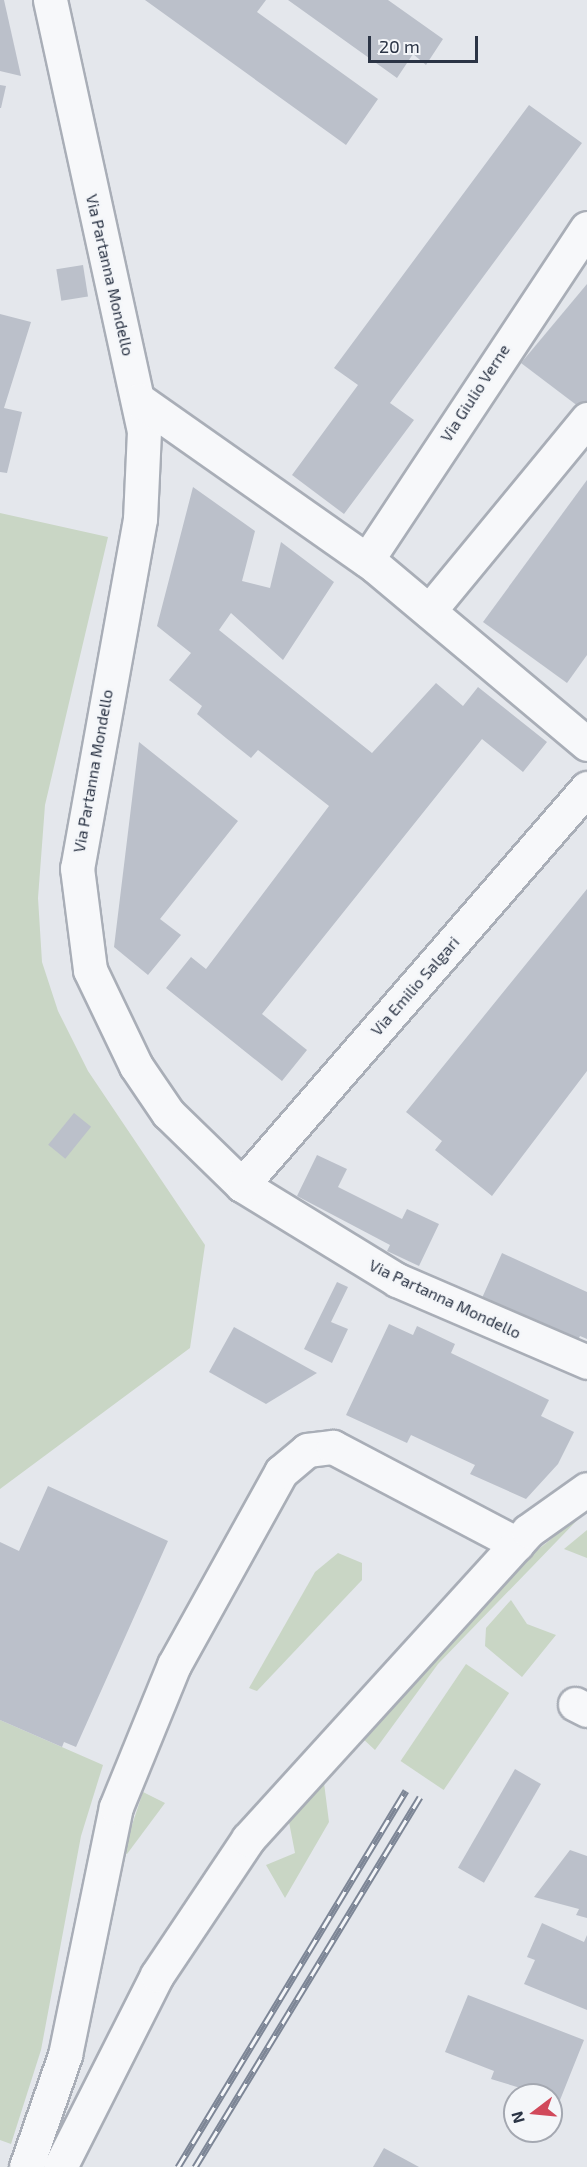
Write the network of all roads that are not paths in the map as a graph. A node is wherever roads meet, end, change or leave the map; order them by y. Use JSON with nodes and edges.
{"nodes":[{"id":1,"x":50,"y":0,"type":"edge"},
{"id":2,"x":587,"y":228,"type":"edge"},
{"id":3,"x":139,"y":400,"type":"junction"},
{"id":4,"x":587,"y":419,"type":"edge"},
{"id":5,"x":367,"y":560,"type":"junction"},
{"id":6,"x":429,"y":611,"type":"junction"},
{"id":7,"x":587,"y":744,"type":"edge"},
{"id":8,"x":587,"y":788,"type":"edge"},
{"id":9,"x":242,"y":1185,"type":"junction"},
{"id":10,"x":587,"y":1362,"type":"edge"},
{"id":11,"x":587,"y":1489,"type":"edge"},
{"id":12,"x":516,"y":1544,"type":"junction"},
{"id":13,"x":26,"y":2167,"type":"edge"},
{"id":14,"x":60,"y":2167,"type":"edge"}],
"edges":[{"from":1,"to":3,"type":"street","name":"Via Partanna Mondello"},
{"from":2,"to":5,"type":"street","name":"Via Giulio Verne"},
{"from":3,"to":5,"type":"street"},
{"from":3,"to":9,"type":"street","name":"Via Partanna Mondello"},
{"from":4,"to":6,"type":"street"},
{"from":5,"to":6,"type":"street"},
{"from":6,"to":7,"type":"street"},
{"from":8,"to":9,"type":"street","name":"Via Emilio Salgari"},
{"from":9,"to":10,"type":"street","name":"Via Partanna Mondello"},
{"from":11,"to":12,"type":"street"},
{"from":12,"to":13,"type":"street"},
{"from":12,"to":14,"type":"street"}]}
